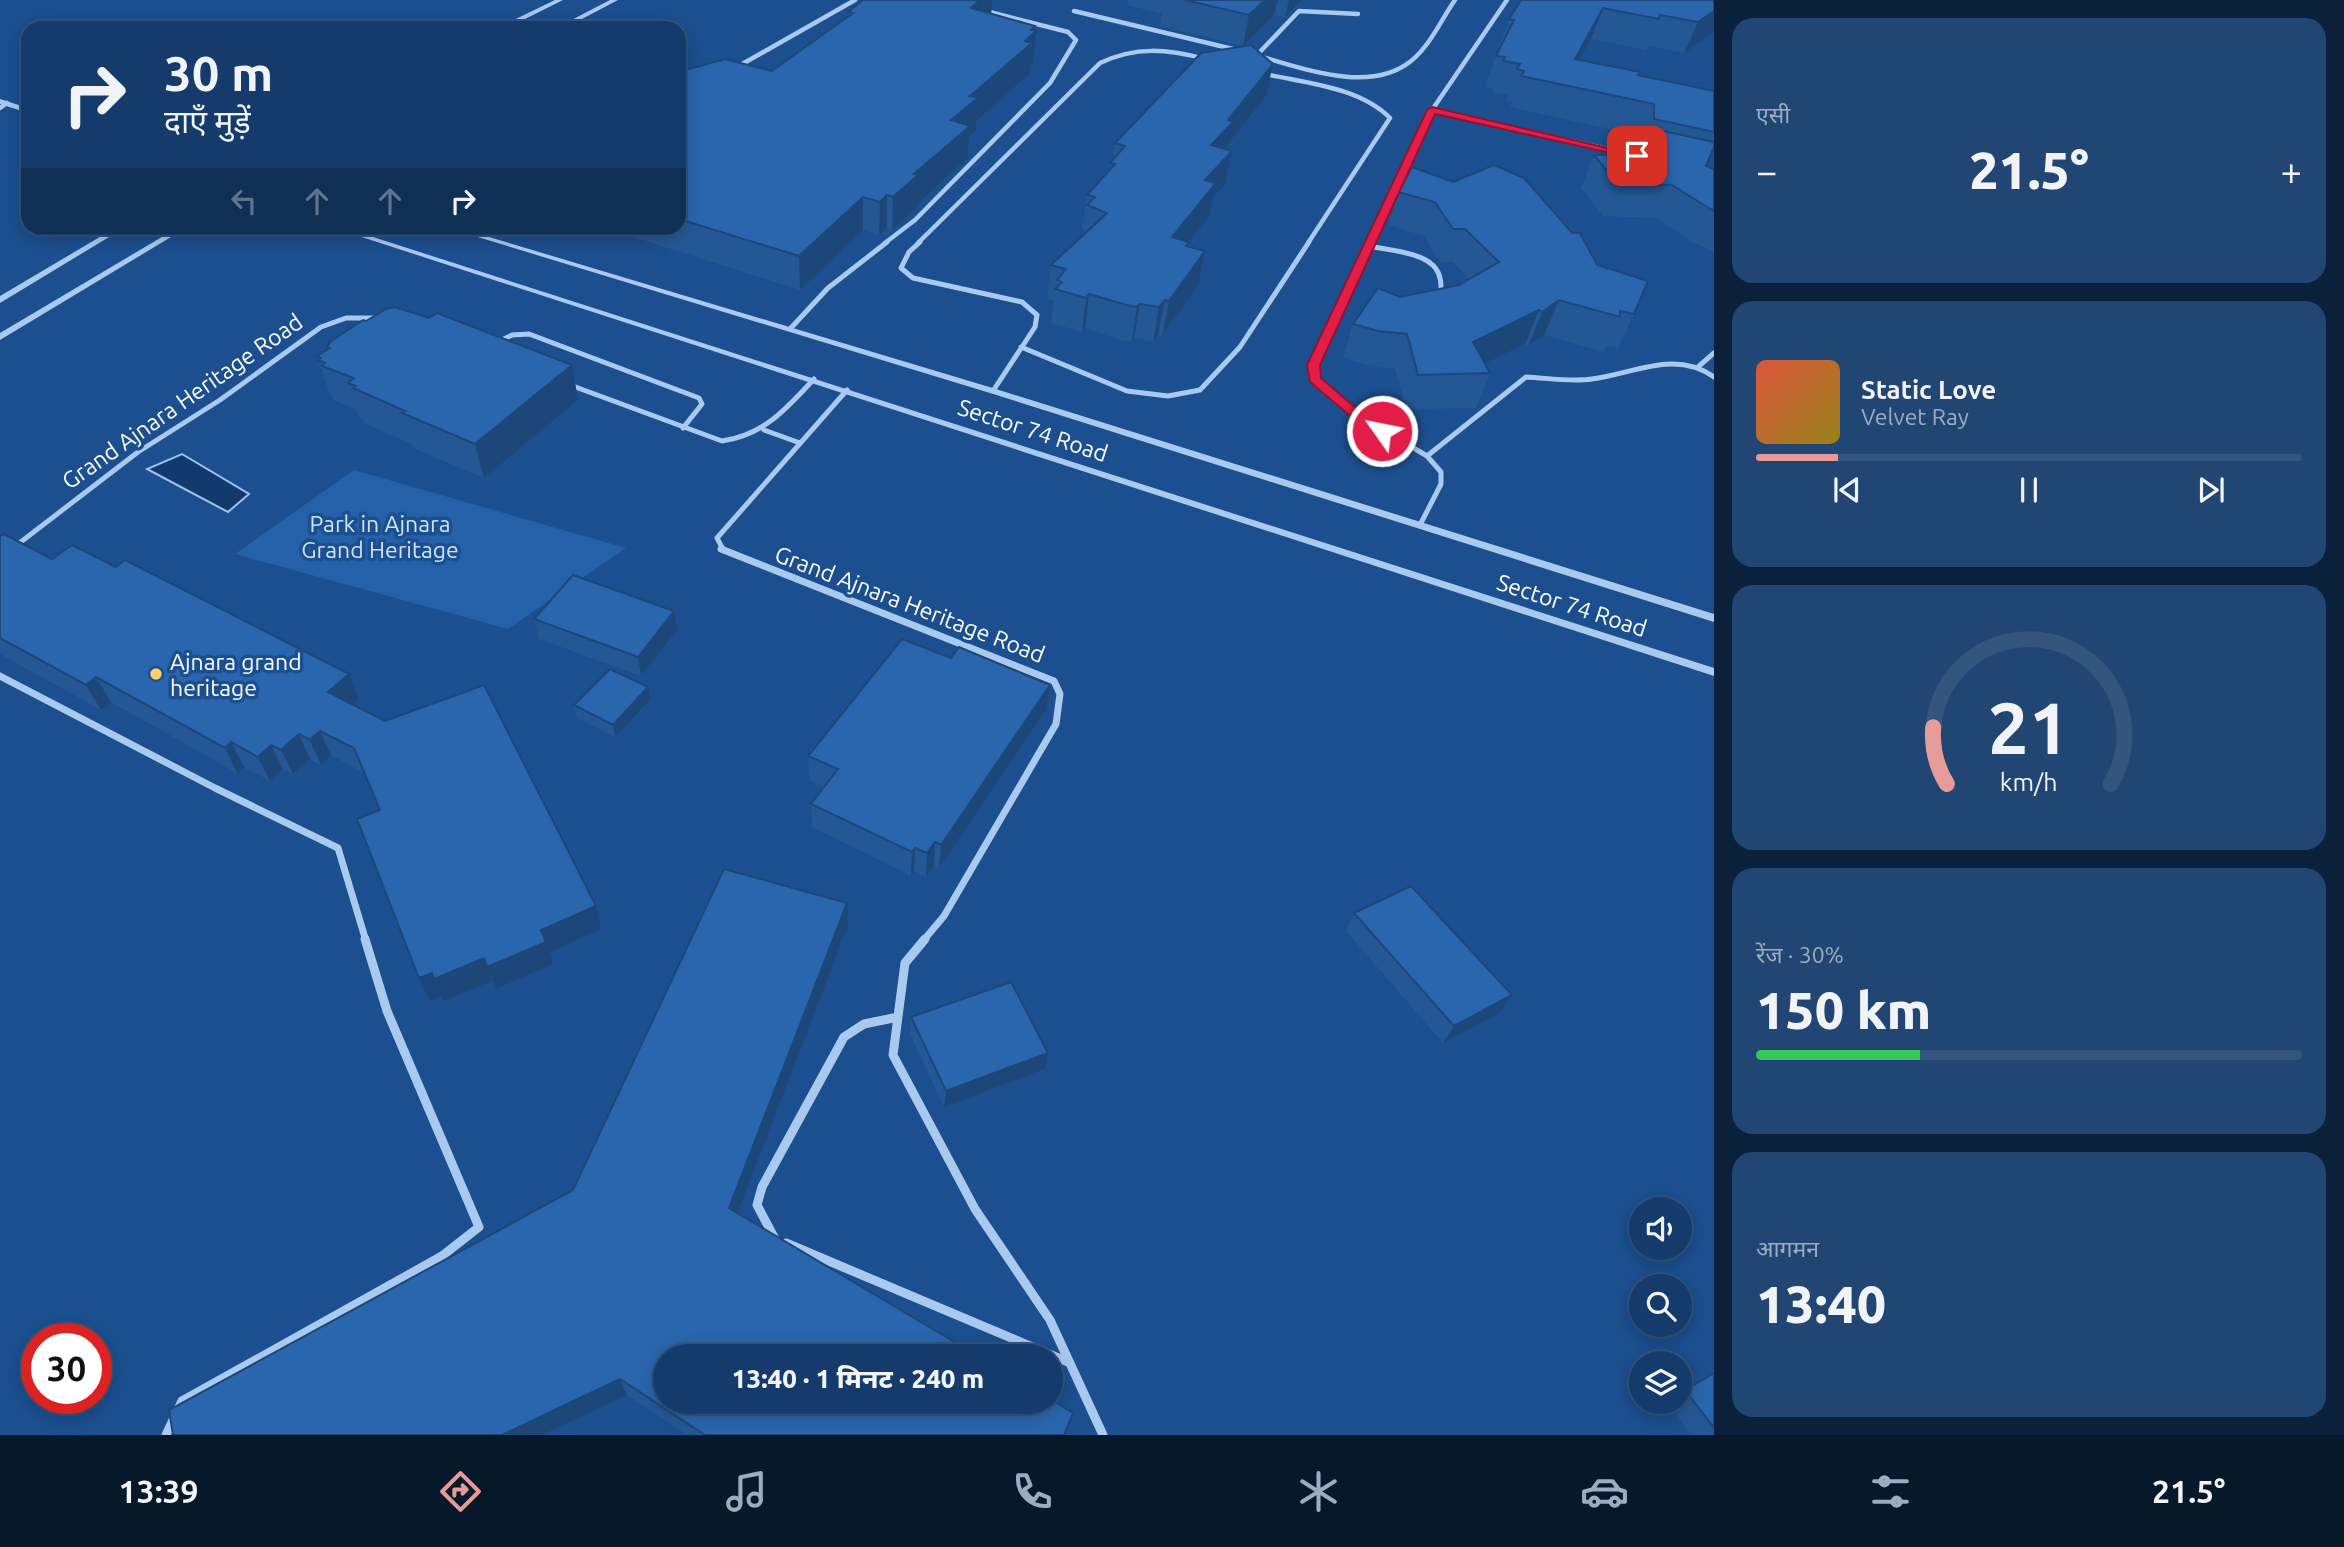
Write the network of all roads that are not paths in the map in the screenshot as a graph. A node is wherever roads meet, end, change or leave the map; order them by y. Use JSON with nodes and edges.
{"nodes":[{"id":1,"x":560,"y":0,"type":"edge"},
{"id":2,"x":615,"y":0,"type":"edge"},
{"id":3,"x":855,"y":0,"type":"edge"},
{"id":4,"x":1455,"y":0,"type":"edge"},
{"id":5,"x":1507,"y":0,"type":"edge"},
{"id":6,"x":968,"y":7,"type":"edge"},
{"id":7,"x":1074,"y":11,"type":"dead end"},
{"id":8,"x":1358,"y":14,"type":"dead end"},
{"id":9,"x":516,"y":21,"type":"edge"},
{"id":10,"x":574,"y":21,"type":"edge"},
{"id":11,"x":1257,"y":55,"type":"junction"},
{"id":12,"x":1215,"y":61,"type":"edge"},
{"id":13,"x":1255,"y":72,"type":"edge"},
{"id":14,"x":725,"y":74,"type":"edge"},
{"id":15,"x":2,"y":104,"type":"edge"},
{"id":16,"x":21,"y":109,"type":"edge"},
{"id":17,"x":1432,"y":110,"type":"junction"},
{"id":18,"x":1647,"y":158,"type":"edge"},
{"id":19,"x":108,"y":235,"type":"edge"},
{"id":20,"x":170,"y":235,"type":"edge"},
{"id":21,"x":360,"y":235,"type":"edge"},
{"id":22,"x":482,"y":235,"type":"edge"},
{"id":23,"x":1369,"y":246,"type":"junction"},
{"id":24,"x":0,"y":300,"type":"edge"},
{"id":25,"x":1439,"y":304,"type":"edge"},
{"id":26,"x":385,"y":319,"type":"edge"},
{"id":27,"x":790,"y":329,"type":"junction"},
{"id":28,"x":0,"y":337,"type":"edge"},
{"id":29,"x":491,"y":346,"type":"edge"},
{"id":30,"x":1021,"y":347,"type":"junction"},
{"id":31,"x":1714,"y":353,"type":"edge"},
{"id":32,"x":1699,"y":366,"type":"junction"},
{"id":33,"x":1714,"y":377,"type":"edge"},
{"id":34,"x":814,"y":379,"type":"junction"},
{"id":35,"x":556,"y":380,"type":"edge"},
{"id":36,"x":847,"y":390,"type":"junction"},
{"id":37,"x":993,"y":391,"type":"junction"},
{"id":38,"x":682,"y":428,"type":"junction"},
{"id":39,"x":764,"y":430,"type":"junction"},
{"id":40,"x":800,"y":443,"type":"junction"},
{"id":41,"x":1427,"y":456,"type":"junction"},
{"id":42,"x":1420,"y":525,"type":"junction"},
{"id":43,"x":0,"y":558,"type":"edge"},
{"id":44,"x":1714,"y":618,"type":"edge"},
{"id":45,"x":1714,"y":672,"type":"edge"},
{"id":46,"x":0,"y":676,"type":"edge"},
{"id":47,"x":898,"y":1017,"type":"junction"},
{"id":48,"x":1069,"y":1362,"type":"junction"},
{"id":49,"x":166,"y":1435,"type":"edge"},
{"id":50,"x":1103,"y":1435,"type":"edge"}],
"edges":[{"from":1,"to":9,"type":"street"},
{"from":2,"to":10,"type":"street"},
{"from":3,"to":14,"type":"street"},
{"from":4,"to":11,"type":"street"},
{"from":5,"to":17,"type":"street"},
{"from":6,"to":27,"type":"street"},
{"from":7,"to":11,"type":"street"},
{"from":8,"to":11,"type":"street"},
{"from":12,"to":30,"type":"street"},
{"from":13,"to":30,"type":"street"},
{"from":15,"to":16,"type":"street"},
{"from":17,"to":18,"type":"street"},
{"from":17,"to":23,"type":"street"},
{"from":19,"to":24,"type":"street"},
{"from":20,"to":28,"type":"street"},
{"from":21,"to":34,"type":"street","name":"Sector 74 Road"},
{"from":22,"to":27,"type":"street","name":"Sector 74 Road"},
{"from":23,"to":25,"type":"street"},
{"from":23,"to":41,"type":"street"},
{"from":26,"to":43,"type":"street","name":"Grand Ajnara Heritage Road"},
{"from":27,"to":37,"type":"street","name":"Sector 74 Road"},
{"from":29,"to":38,"type":"street"},
{"from":30,"to":37,"type":"street"},
{"from":31,"to":32,"type":"street"},
{"from":32,"to":33,"type":"street"},
{"from":32,"to":41,"type":"street"},
{"from":34,"to":36,"type":"street","name":"Sector 74 Road"},
{"from":34,"to":39,"type":"street"},
{"from":35,"to":38,"type":"street"},
{"from":36,"to":40,"type":"street","name":"Grand Ajnara Heritage Road"},
{"from":36,"to":45,"type":"street","name":"Sector 74 Road"},
{"from":37,"to":42,"type":"street","name":"Sector 74 Road"},
{"from":38,"to":39,"type":"street"},
{"from":39,"to":40,"type":"street"},
{"from":40,"to":47,"type":"street","name":"Grand Ajnara Heritage Road"},
{"from":41,"to":42,"type":"street"},
{"from":42,"to":44,"type":"street","name":"Sector 74 Road"},
{"from":46,"to":49,"type":"street"},
{"from":47,"to":48,"type":"street","name":"Grand Ajnara Heritage Road"},
{"from":47,"to":48,"type":"street"},
{"from":48,"to":50,"type":"street","name":"Grand Ajnara Heritage Road"}]}
